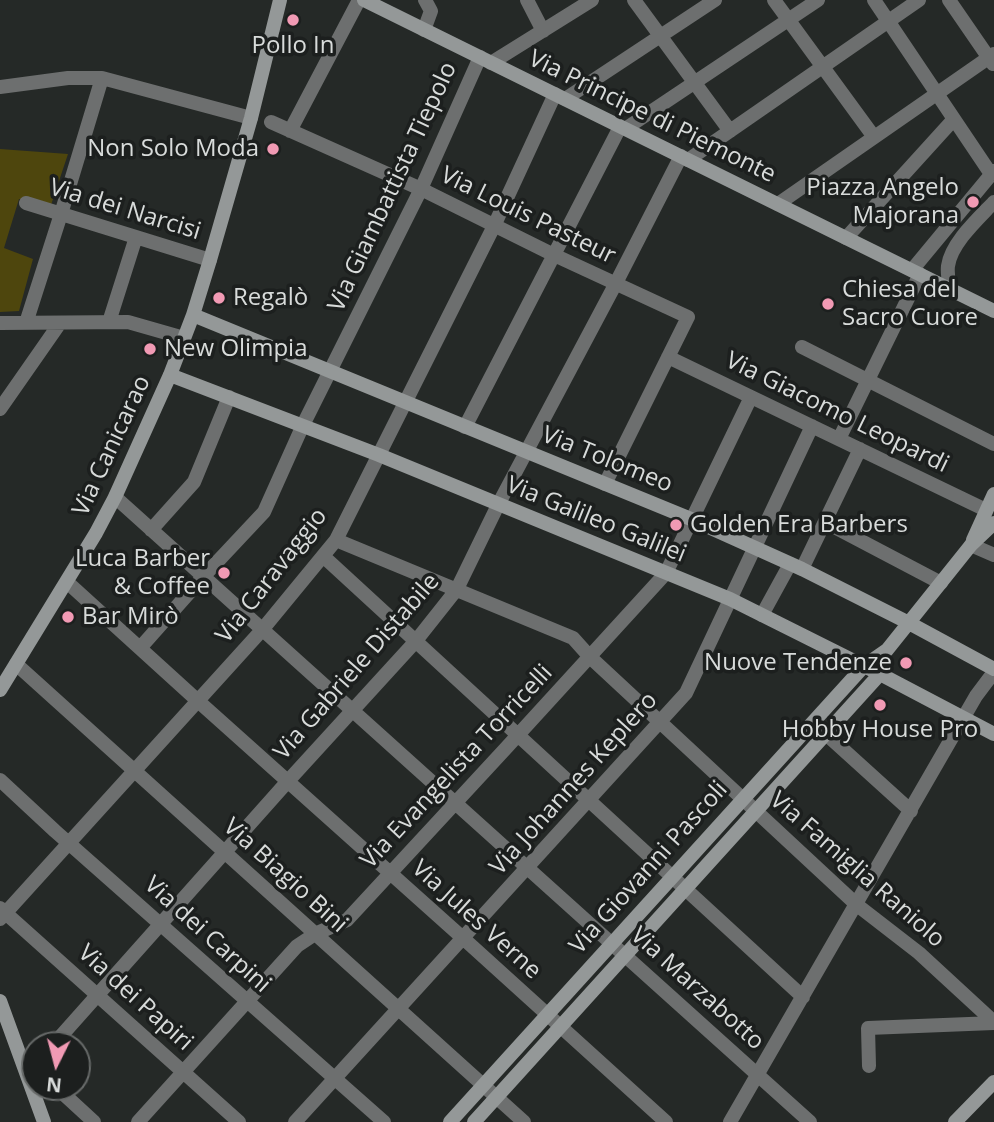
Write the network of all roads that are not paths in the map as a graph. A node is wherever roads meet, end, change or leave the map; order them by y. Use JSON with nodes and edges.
{"nodes":[{"id":1,"x":280,"y":0,"type":"edge"},
{"id":2,"x":425,"y":0,"type":"edge"},
{"id":3,"x":527,"y":0,"type":"edge"},
{"id":4,"x":592,"y":0,"type":"edge"},
{"id":5,"x":634,"y":0,"type":"edge"},
{"id":6,"x":715,"y":0,"type":"edge"},
{"id":7,"x":774,"y":0,"type":"edge"},
{"id":8,"x":818,"y":0,"type":"edge"},
{"id":9,"x":874,"y":0,"type":"edge"},
{"id":10,"x":919,"y":0,"type":"edge"},
{"id":11,"x":949,"y":0,"type":"edge"},
{"id":12,"x":370,"y":1,"type":"edge"},
{"id":13,"x":788,"y":20,"type":"junction"},
{"id":14,"x":888,"y":21,"type":"junction"},
{"id":15,"x":424,"y":30,"type":"junction"},
{"id":16,"x":542,"y":31,"type":"junction"},
{"id":17,"x":660,"y":36,"type":"junction"},
{"id":18,"x":992,"y":59,"type":"edge"},
{"id":19,"x":486,"y":60,"type":"junction"},
{"id":20,"x":823,"y":67,"type":"junction"},
{"id":21,"x":102,"y":78,"type":"junction"},
{"id":22,"x":695,"y":82,"type":"junction"},
{"id":23,"x":0,"y":87,"type":"edge"},
{"id":24,"x":937,"y":94,"type":"junction"},
{"id":25,"x":560,"y":97,"type":"junction"},
{"id":26,"x":251,"y":118,"type":"junction"},
{"id":27,"x":954,"y":119,"type":"junction"},
{"id":28,"x":271,"y":122,"type":"dead end"},
{"id":29,"x":623,"y":128,"type":"junction"},
{"id":30,"x":289,"y":131,"type":"junction"},
{"id":31,"x":730,"y":131,"type":"junction"},
{"id":32,"x":874,"y":137,"type":"junction"},
{"id":33,"x":685,"y":158,"type":"junction"},
{"id":34,"x":990,"y":169,"type":"edge"},
{"id":35,"x":421,"y":190,"type":"junction"},
{"id":36,"x":994,"y":202,"type":"edge"},
{"id":37,"x":26,"y":203,"type":"dead end"},
{"id":38,"x":778,"y":204,"type":"junction"},
{"id":39,"x":61,"y":214,"type":"junction"},
{"id":40,"x":494,"y":226,"type":"junction"},
{"id":41,"x":136,"y":237,"type":"junction"},
{"id":42,"x":846,"y":238,"type":"junction"},
{"id":43,"x":554,"y":255,"type":"junction"},
{"id":44,"x":210,"y":260,"type":"junction"},
{"id":45,"x":916,"y":272,"type":"junction"},
{"id":46,"x":616,"y":283,"type":"junction"},
{"id":47,"x":950,"y":289,"type":"junction"},
{"id":48,"x":994,"y":311,"type":"edge"},
{"id":49,"x":193,"y":315,"type":"junction"},
{"id":50,"x":108,"y":322,"type":"junction"},
{"id":51,"x":0,"y":323,"type":"edge"},
{"id":52,"x":26,"y":323,"type":"junction"},
{"id":53,"x":60,"y":323,"type":"junction"},
{"id":54,"x":184,"y":338,"type":"junction"},
{"id":55,"x":802,"y":346,"type":"dead end"},
{"id":56,"x":668,"y":357,"type":"junction"},
{"id":57,"x":331,"y":370,"type":"junction"},
{"id":58,"x":170,"y":375,"type":"junction"},
{"id":59,"x":868,"y":380,"type":"junction"},
{"id":60,"x":229,"y":397,"type":"junction"},
{"id":61,"x":751,"y":397,"type":"junction"},
{"id":62,"x":406,"y":403,"type":"junction"},
{"id":63,"x":0,"y":409,"type":"edge"},
{"id":64,"x":303,"y":425,"type":"junction"},
{"id":65,"x":812,"y":426,"type":"junction"},
{"id":66,"x":465,"y":427,"type":"junction"},
{"id":67,"x":839,"y":439,"type":"junction"},
{"id":68,"x":994,"y":444,"type":"edge"},
{"id":69,"x":860,"y":449,"type":"junction"},
{"id":70,"x":526,"y":451,"type":"junction"},
{"id":71,"x":379,"y":455,"type":"junction"},
{"id":72,"x":605,"y":484,"type":"junction"},
{"id":73,"x":994,"y":494,"type":"edge"},
{"id":74,"x":115,"y":498,"type":"junction"},
{"id":75,"x":498,"y":505,"type":"junction"},
{"id":76,"x":986,"y":510,"type":"junction"},
{"id":77,"x":691,"y":519,"type":"junction"},
{"id":78,"x":825,"y":522,"type":"junction"},
{"id":79,"x":994,"y":523,"type":"edge"},
{"id":80,"x":151,"y":530,"type":"junction"},
{"id":81,"x":336,"y":540,"type":"junction"},
{"id":82,"x":971,"y":545,"type":"junction"},
{"id":83,"x":755,"y":548,"type":"junction"},
{"id":84,"x":994,"y":555,"type":"edge"},
{"id":85,"x":323,"y":556,"type":"junction"},
{"id":86,"x":796,"y":566,"type":"junction"},
{"id":87,"x":666,"y":573,"type":"junction"},
{"id":88,"x":203,"y":577,"type":"junction"},
{"id":89,"x":68,"y":582,"type":"junction"},
{"id":90,"x":941,"y":583,"type":"junction"},
{"id":91,"x":457,"y":589,"type":"junction"},
{"id":92,"x":730,"y":599,"type":"junction"},
{"id":93,"x":762,"y":615,"type":"junction"},
{"id":94,"x":909,"y":623,"type":"junction"},
{"id":95,"x":262,"y":630,"type":"junction"},
{"id":96,"x":415,"y":642,"type":"junction"},
{"id":97,"x":140,"y":648,"type":"junction"},
{"id":98,"x":887,"y":650,"type":"junction"},
{"id":99,"x":590,"y":657,"type":"junction"},
{"id":100,"x":16,"y":664,"type":"junction"},
{"id":101,"x":864,"y":666,"type":"junction"},
{"id":102,"x":994,"y":671,"type":"edge"},
{"id":103,"x":880,"y":674,"type":"junction"},
{"id":104,"x":0,"y":690,"type":"edge"},
{"id":105,"x":198,"y":701,"type":"junction"},
{"id":106,"x":353,"y":710,"type":"junction"},
{"id":107,"x":964,"y":718,"type":"junction"},
{"id":108,"x":660,"y":722,"type":"junction"},
{"id":109,"x":826,"y":734,"type":"junction"},
{"id":110,"x":994,"y":734,"type":"edge"},
{"id":111,"x":518,"y":735,"type":"junction"},
{"id":112,"x":134,"y":771,"type":"junction"},
{"id":113,"x":0,"y":780,"type":"edge"},
{"id":114,"x":288,"y":781,"type":"junction"},
{"id":115,"x":590,"y":800,"type":"junction"},
{"id":116,"x":742,"y":800,"type":"junction"},
{"id":117,"x":455,"y":803,"type":"junction"},
{"id":118,"x":911,"y":811,"type":"junction"},
{"id":119,"x":755,"y":812,"type":"junction"},
{"id":120,"x":69,"y":843,"type":"junction"},
{"id":121,"x":225,"y":852,"type":"junction"},
{"id":122,"x":528,"y":868,"type":"junction"},
{"id":123,"x":390,"y":873,"type":"junction"},
{"id":124,"x":672,"y":877,"type":"junction"},
{"id":125,"x":685,"y":889,"type":"junction"},
{"id":126,"x":857,"y":905,"type":"junction"},
{"id":127,"x":2,"y":913,"type":"edge"},
{"id":128,"x":161,"y":925,"type":"junction"},
{"id":129,"x":315,"y":934,"type":"junction"},
{"id":130,"x":464,"y":939,"type":"junction"},
{"id":131,"x":612,"y":943,"type":"junction"},
{"id":132,"x":625,"y":956,"type":"junction"},
{"id":133,"x":97,"y":995,"type":"junction"},
{"id":134,"x":803,"y":997,"type":"junction"},
{"id":135,"x":0,"y":1001,"type":"edge"},
{"id":136,"x":247,"y":1001,"type":"junction"},
{"id":137,"x":399,"y":1009,"type":"junction"},
{"id":138,"x":547,"y":1015,"type":"junction"},
{"id":139,"x":994,"y":1022,"type":"edge"},
{"id":140,"x":561,"y":1027,"type":"junction"},
{"id":141,"x":65,"y":1031,"type":"edge"},
{"id":142,"x":21,"y":1045,"type":"edge"},
{"id":143,"x":869,"y":1066,"type":"dead end"},
{"id":144,"x":183,"y":1072,"type":"junction"},
{"id":145,"x":758,"y":1075,"type":"junction"},
{"id":146,"x":335,"y":1078,"type":"junction"},
{"id":147,"x":994,"y":1083,"type":"edge"},
{"id":148,"x":483,"y":1086,"type":"junction"},
{"id":149,"x":496,"y":1097,"type":"junction"},
{"id":150,"x":39,"y":1101,"type":"edge"},
{"id":151,"x":71,"y":1101,"type":"edge"},
{"id":152,"x":44,"y":1122,"type":"edge"},
{"id":153,"x":94,"y":1122,"type":"edge"},
{"id":154,"x":138,"y":1122,"type":"edge"},
{"id":155,"x":239,"y":1122,"type":"edge"},
{"id":156,"x":295,"y":1122,"type":"edge"},
{"id":157,"x":384,"y":1122,"type":"edge"},
{"id":158,"x":450,"y":1122,"type":"edge"},
{"id":159,"x":474,"y":1122,"type":"edge"},
{"id":160,"x":524,"y":1122,"type":"edge"},
{"id":161,"x":666,"y":1122,"type":"edge"},
{"id":162,"x":730,"y":1122,"type":"edge"},
{"id":163,"x":810,"y":1122,"type":"edge"},
{"id":164,"x":955,"y":1122,"type":"edge"}],
"edges":[{"from":1,"to":26,"type":"street","name":"Via Canicarao"},
{"from":2,"to":15,"type":"street"},
{"from":3,"to":16,"type":"street"},
{"from":4,"to":16,"type":"street"},
{"from":5,"to":17,"type":"street"},
{"from":6,"to":17,"type":"street"},
{"from":7,"to":13,"type":"street"},
{"from":8,"to":13,"type":"street"},
{"from":9,"to":14,"type":"street"},
{"from":10,"to":14,"type":"street"},
{"from":11,"to":18,"type":"street"},
{"from":12,"to":15,"type":"street","name":"Via Principe di Piemonte"},
{"from":12,"to":30,"type":"street"},
{"from":13,"to":20,"type":"street"},
{"from":13,"to":22,"type":"street"},
{"from":14,"to":20,"type":"street"},
{"from":14,"to":24,"type":"street"},
{"from":15,"to":19,"type":"street","name":"Via Principe di Piemonte"},
{"from":16,"to":19,"type":"street"},
{"from":17,"to":22,"type":"street"},
{"from":17,"to":25,"type":"street"},
{"from":18,"to":24,"type":"street"},
{"from":19,"to":25,"type":"street","name":"Via Principe di Piemonte"},
{"from":19,"to":35,"type":"street","name":"Via Giambattista Tiepolo"},
{"from":20,"to":31,"type":"street"},
{"from":20,"to":32,"type":"street"},
{"from":21,"to":23,"type":"street"},
{"from":21,"to":26,"type":"street"},
{"from":21,"to":39,"type":"street"},
{"from":22,"to":29,"type":"street"},
{"from":22,"to":31,"type":"street"},
{"from":24,"to":27,"type":"street"},
{"from":24,"to":32,"type":"street"},
{"from":25,"to":29,"type":"street","name":"Via Principe di Piemonte"},
{"from":25,"to":40,"type":"street","name":"Via Caravaggio"},
{"from":26,"to":44,"type":"street","name":"Via Canicarao"},
{"from":27,"to":34,"type":"street"},
{"from":27,"to":42,"type":"street"},
{"from":28,"to":30,"type":"street","name":"Via Louis Pasteur"},
{"from":29,"to":33,"type":"street","name":"Via Principe di Piemonte"},
{"from":29,"to":43,"type":"street"},
{"from":30,"to":35,"type":"street","name":"Via Louis Pasteur"},
{"from":31,"to":33,"type":"street"},
{"from":32,"to":38,"type":"street"},
{"from":33,"to":38,"type":"street","name":"Via Principe di Piemonte"},
{"from":33,"to":46,"type":"street","name":"Via Gabriele Distabile"},
{"from":34,"to":45,"type":"street"},
{"from":35,"to":40,"type":"street","name":"Via Louis Pasteur"},
{"from":35,"to":57,"type":"street","name":"Via Giambattista Tiepolo"},
{"from":36,"to":47,"type":"street"},
{"from":37,"to":39,"type":"street","name":"Via dei Narcisi"},
{"from":38,"to":42,"type":"street","name":"Via Principe di Piemonte"},
{"from":39,"to":41,"type":"street","name":"Via dei Narcisi"},
{"from":39,"to":52,"type":"street"},
{"from":40,"to":43,"type":"street","name":"Via Louis Pasteur"},
{"from":40,"to":62,"type":"street","name":"Via Caravaggio"},
{"from":41,"to":44,"type":"street","name":"Via dei Narcisi"},
{"from":41,"to":50,"type":"street"},
{"from":42,"to":45,"type":"street","name":"Via Principe di Piemonte"},
{"from":43,"to":46,"type":"street","name":"Via Louis Pasteur"},
{"from":43,"to":66,"type":"street"},
{"from":44,"to":49,"type":"street","name":"Via Canicarao"},
{"from":45,"to":47,"type":"street","name":"Via Principe di Piemonte"},
{"from":45,"to":59,"type":"street"},
{"from":46,"to":56,"type":"street","name":"Via Louis Pasteur"},
{"from":46,"to":70,"type":"street","name":"Via Gabriele Distabile"},
{"from":47,"to":48,"type":"street","name":"Via Principe di Piemonte"},
{"from":49,"to":54,"type":"street","name":"Via Canicarao"},
{"from":49,"to":57,"type":"street","name":"Via Tolomeo"},
{"from":50,"to":53,"type":"street"},
{"from":50,"to":54,"type":"street"},
{"from":51,"to":52,"type":"street"},
{"from":52,"to":53,"type":"street"},
{"from":53,"to":63,"type":"street"},
{"from":54,"to":58,"type":"street","name":"Via Canicarao"},
{"from":55,"to":59,"type":"street"},
{"from":56,"to":61,"type":"street","name":"Via Giacomo Leopardi"},
{"from":56,"to":72,"type":"street"},
{"from":57,"to":62,"type":"street","name":"Via Tolomeo"},
{"from":57,"to":64,"type":"street","name":"Via Giambattista Tiepolo"},
{"from":58,"to":60,"type":"street","name":"Via Galileo Galilei"},
{"from":58,"to":74,"type":"street","name":"Via Canicarao"},
{"from":59,"to":67,"type":"street"},
{"from":59,"to":68,"type":"street"},
{"from":60,"to":64,"type":"street","name":"Via Galileo Galilei"},
{"from":60,"to":80,"type":"street"},
{"from":61,"to":65,"type":"street","name":"Via Giacomo Leopardi"},
{"from":61,"to":77,"type":"street","name":"Via Evangelista Torricelli"},
{"from":62,"to":66,"type":"street","name":"Via Tolomeo"},
{"from":62,"to":71,"type":"street","name":"Via Caravaggio"},
{"from":64,"to":71,"type":"street","name":"Via Galileo Galilei"},
{"from":64,"to":88,"type":"street","name":"Via Giambattista Tiepolo"},
{"from":65,"to":67,"type":"street","name":"Via Giacomo Leopardi"},
{"from":65,"to":83,"type":"street","name":"Via Johannes Keplero"},
{"from":66,"to":70,"type":"street","name":"Via Tolomeo"},
{"from":67,"to":69,"type":"street","name":"Via Giacomo Leopardi"},
{"from":69,"to":76,"type":"street","name":"Via Giacomo Leopardi"},
{"from":69,"to":78,"type":"street"},
{"from":70,"to":72,"type":"street","name":"Via Tolomeo"},
{"from":70,"to":75,"type":"street","name":"Via Gabriele Distabile"},
{"from":71,"to":75,"type":"street","name":"Via Galileo Galilei"},
{"from":71,"to":81,"type":"street","name":"Via Caravaggio"},
{"from":72,"to":77,"type":"street","name":"Via Tolomeo"},
{"from":73,"to":76,"type":"street"},
{"from":74,"to":80,"type":"street","name":"Via Marzabotto"},
{"from":74,"to":89,"type":"street","name":"Via Canicarao"},
{"from":75,"to":87,"type":"street","name":"Via Galileo Galilei"},
{"from":75,"to":91,"type":"street","name":"Via Gabriele Distabile"},
{"from":76,"to":82,"type":"street"},
{"from":77,"to":83,"type":"street","name":"Via Tolomeo"},
{"from":77,"to":87,"type":"street","name":"Via Evangelista Torricelli"},
{"from":78,"to":86,"type":"street"},
{"from":78,"to":90,"type":"street"},
{"from":79,"to":82,"type":"street","name":"Via Giovanni Pascoli"},
{"from":80,"to":88,"type":"street","name":"Via Marzabotto"},
{"from":81,"to":85,"type":"street","name":"Via Caravaggio"},
{"from":81,"to":91,"type":"street","name":"Via Famiglia Raniolo"},
{"from":82,"to":84,"type":"street"},
{"from":82,"to":90,"type":"street","name":"Via Giovanni Pascoli"},
{"from":83,"to":86,"type":"street","name":"Via Tolomeo"},
{"from":83,"to":92,"type":"street","name":"Via Johannes Keplero"},
{"from":85,"to":95,"type":"street","name":"Via Caravaggio"},
{"from":85,"to":96,"type":"street"},
{"from":86,"to":93,"type":"street"},
{"from":86,"to":94,"type":"street","name":"Via Tolomeo"},
{"from":87,"to":92,"type":"street","name":"Via Galileo Galilei"},
{"from":87,"to":99,"type":"street","name":"Via Evangelista Torricelli"},
{"from":88,"to":95,"type":"street","name":"Via Marzabotto"},
{"from":88,"to":97,"type":"street","name":"Via Giambattista Tiepolo"},
{"from":89,"to":97,"type":"street","name":"Via Jules Verne"},
{"from":89,"to":100,"type":"street","name":"Via Canicarao"},
{"from":90,"to":94,"type":"street","name":"Via Giovanni Pascoli"},
{"from":91,"to":96,"type":"street","name":"Via Gabriele Distabile"},
{"from":91,"to":99,"type":"street","name":"Via Famiglia Raniolo"},
{"from":92,"to":93,"type":"street","name":"Via Galileo Galilei"},
{"from":92,"to":108,"type":"street","name":"Via Johannes Keplero"},
{"from":93,"to":101,"type":"street","name":"Via Galileo Galilei"},
{"from":94,"to":98,"type":"street","name":"Via Giovanni Pascoli"},
{"from":94,"to":102,"type":"street","name":"Via Tolomeo"},
{"from":95,"to":105,"type":"street","name":"Via Caravaggio"},
{"from":95,"to":106,"type":"street","name":"Via Marzabotto"},
{"from":96,"to":106,"type":"street","name":"Via Gabriele Distabile"},
{"from":96,"to":111,"type":"street"},
{"from":97,"to":105,"type":"street","name":"Via Jules Verne"},
{"from":98,"to":101,"type":"street","name":"Via Giovanni Pascoli"},
{"from":98,"to":103,"type":"street","name":"Via Giovanni Pascoli"},
{"from":99,"to":108,"type":"street","name":"Via Famiglia Raniolo"},
{"from":99,"to":111,"type":"street","name":"Via Evangelista Torricelli"},
{"from":100,"to":104,"type":"street","name":"Via Canicarao"},
{"from":100,"to":112,"type":"street","name":"Via Biagio Bini"},
{"from":101,"to":103,"type":"street","name":"Via Galileo Galilei"},
{"from":101,"to":116,"type":"street","name":"Via Giovanni Pascoli"},
{"from":102,"to":107,"type":"street"},
{"from":103,"to":107,"type":"street","name":"Via Galileo Galilei"},
{"from":103,"to":109,"type":"street","name":"Via Giovanni Pascoli"},
{"from":105,"to":112,"type":"street","name":"Via Caravaggio"},
{"from":105,"to":114,"type":"street","name":"Via Jules Verne"},
{"from":106,"to":114,"type":"street","name":"Via Gabriele Distabile"},
{"from":106,"to":117,"type":"street","name":"Via Marzabotto"},
{"from":107,"to":110,"type":"street","name":"Via Galileo Galilei"},
{"from":107,"to":118,"type":"street"},
{"from":108,"to":115,"type":"street","name":"Via Johannes Keplero"},
{"from":108,"to":116,"type":"street","name":"Via Famiglia Raniolo"},
{"from":109,"to":118,"type":"street"},
{"from":109,"to":119,"type":"street","name":"Via Giovanni Pascoli"},
{"from":111,"to":115,"type":"street"},
{"from":111,"to":117,"type":"street","name":"Via Evangelista Torricelli"},
{"from":112,"to":120,"type":"street","name":"Via Caravaggio"},
{"from":112,"to":121,"type":"street","name":"Via Biagio Bini"},
{"from":113,"to":120,"type":"street","name":"Via dei Carpini"},
{"from":114,"to":121,"type":"street","name":"Via Gabriele Distabile"},
{"from":114,"to":123,"type":"street","name":"Via Jules Verne"},
{"from":115,"to":122,"type":"street","name":"Via Johannes Keplero"},
{"from":115,"to":124,"type":"street"},
{"from":116,"to":119,"type":"street","name":"Via Famiglia Raniolo"},
{"from":116,"to":124,"type":"street","name":"Via Giovanni Pascoli"},
{"from":117,"to":122,"type":"street","name":"Via Marzabotto"},
{"from":117,"to":123,"type":"street","name":"Via Evangelista Torricelli"},
{"from":118,"to":126,"type":"street"},
{"from":119,"to":125,"type":"street","name":"Via Giovanni Pascoli"},
{"from":119,"to":126,"type":"street","name":"Via Famiglia Raniolo"},
{"from":120,"to":127,"type":"street","name":"Via Caravaggio"},
{"from":120,"to":128,"type":"street","name":"Via dei Carpini"},
{"from":121,"to":128,"type":"street","name":"Via Gabriele Distabile"},
{"from":121,"to":129,"type":"street","name":"Via Biagio Bini"},
{"from":122,"to":130,"type":"street","name":"Via Johannes Keplero"},
{"from":122,"to":131,"type":"street","name":"Via Marzabotto"},
{"from":123,"to":129,"type":"street","name":"Via Evangelista Torricelli"},
{"from":123,"to":130,"type":"street","name":"Via Jules Verne"},
{"from":124,"to":125,"type":"street"},
{"from":124,"to":131,"type":"street","name":"Via Giovanni Pascoli"},
{"from":125,"to":132,"type":"street","name":"Via Giovanni Pascoli"},
{"from":125,"to":134,"type":"street"},
{"from":126,"to":134,"type":"street"},
{"from":126,"to":139,"type":"street","name":"Via Famiglia Raniolo"},
{"from":127,"to":133,"type":"street","name":"Via dei Papiri"},
{"from":128,"to":133,"type":"street","name":"Via Gabriele Distabile"},
{"from":128,"to":136,"type":"street","name":"Via dei Carpini"},
{"from":129,"to":136,"type":"street","name":"Via Evangelista Torricelli"},
{"from":129,"to":137,"type":"street","name":"Via Biagio Bini"},
{"from":130,"to":137,"type":"street","name":"Via Johannes Keplero"},
{"from":130,"to":138,"type":"street","name":"Via Jules Verne"},
{"from":131,"to":132,"type":"street","name":"Via Marzabotto"},
{"from":131,"to":138,"type":"street","name":"Via Giovanni Pascoli"},
{"from":132,"to":140,"type":"street","name":"Via Giovanni Pascoli"},
{"from":132,"to":145,"type":"street","name":"Via Marzabotto"},
{"from":133,"to":141,"type":"street","name":"Via Gabriele Distabile"},
{"from":133,"to":144,"type":"street","name":"Via dei Papiri"},
{"from":134,"to":145,"type":"street"},
{"from":135,"to":142,"type":"street"},
{"from":136,"to":144,"type":"street","name":"Via Evangelista Torricelli"},
{"from":136,"to":146,"type":"street","name":"Via dei Carpini"},
{"from":137,"to":146,"type":"street","name":"Via Johannes Keplero"},
{"from":137,"to":148,"type":"street","name":"Via Biagio Bini"},
{"from":138,"to":140,"type":"street","name":"Via Jules Verne"},
{"from":138,"to":148,"type":"street","name":"Via Giovanni Pascoli"},
{"from":139,"to":143,"type":"street"},
{"from":140,"to":149,"type":"street","name":"Via Giovanni Pascoli"},
{"from":140,"to":161,"type":"street","name":"Via Jules Verne"},
{"from":144,"to":154,"type":"street","name":"Via Evangelista Torricelli"},
{"from":144,"to":155,"type":"street","name":"Via dei Papiri"},
{"from":145,"to":162,"type":"street"},
{"from":145,"to":163,"type":"street","name":"Via Marzabotto"},
{"from":146,"to":156,"type":"street","name":"Via Johannes Keplero"},
{"from":146,"to":157,"type":"street","name":"Via dei Carpini"},
{"from":147,"to":164,"type":"street"},
{"from":148,"to":149,"type":"street","name":"Via Biagio Bini"},
{"from":148,"to":158,"type":"street","name":"Via Giovanni Pascoli"},
{"from":149,"to":159,"type":"street","name":"Via Giovanni Pascoli"},
{"from":149,"to":160,"type":"street","name":"Via Biagio Bini"},
{"from":150,"to":152,"type":"street"},
{"from":151,"to":153,"type":"street"}]}
